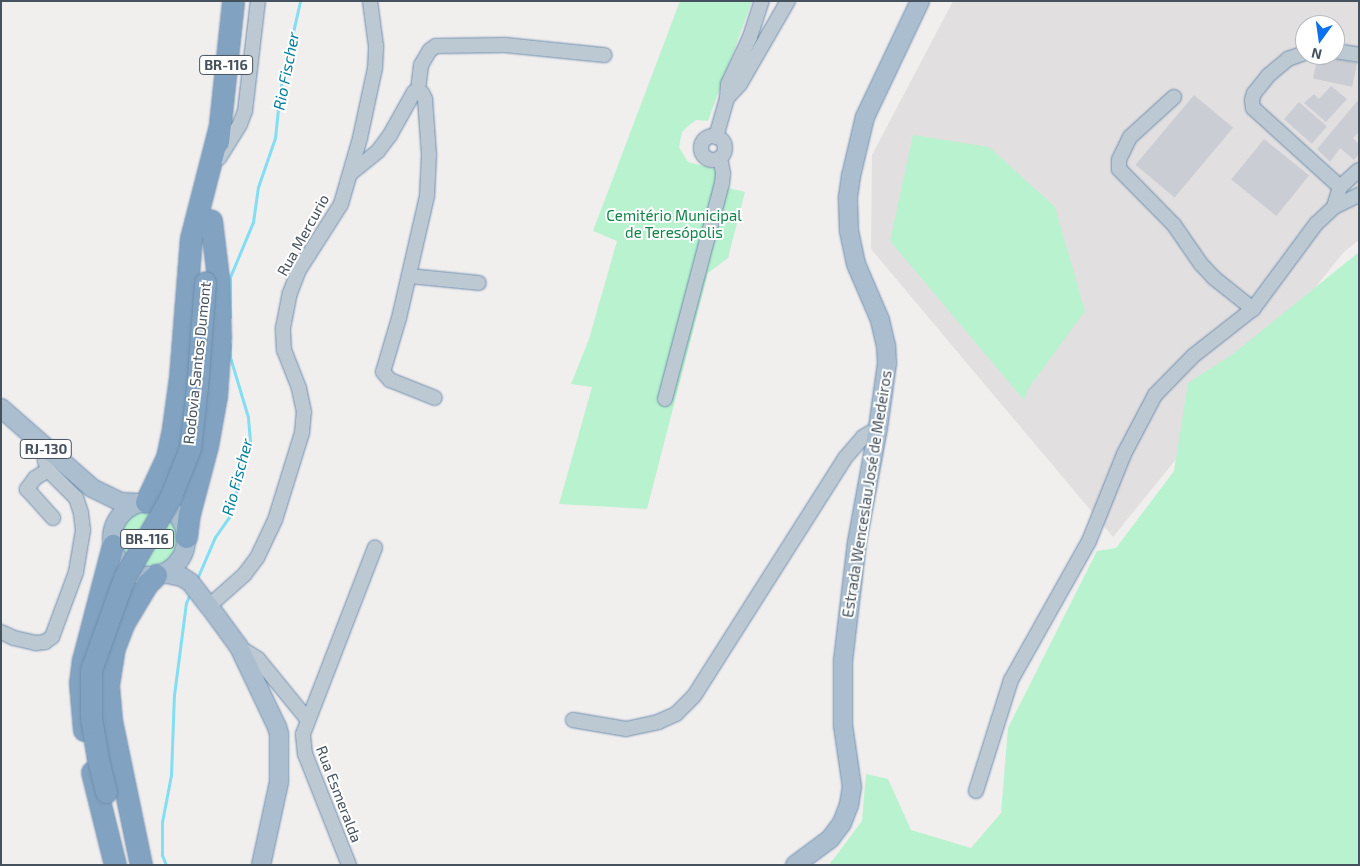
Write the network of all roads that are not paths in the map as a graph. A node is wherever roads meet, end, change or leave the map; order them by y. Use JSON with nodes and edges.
{"nodes":[{"id":1,"x":233,"y":1,"type":"edge"},
{"id":2,"x":258,"y":1,"type":"edge"},
{"id":3,"x":370,"y":1,"type":"edge"},
{"id":4,"x":762,"y":1,"type":"edge"},
{"id":5,"x":788,"y":1,"type":"edge"},
{"id":6,"x":920,"y":1,"type":"edge"},
{"id":7,"x":1345,"y":53,"type":"edge"},
{"id":8,"x":604,"y":55,"type":"dead end"},
{"id":9,"x":1359,"y":56,"type":"edge"},
{"id":10,"x":1295,"y":57,"type":"edge"},
{"id":11,"x":418,"y":90,"type":"junction"},
{"id":12,"x":1174,"y":97,"type":"dead end"},
{"id":13,"x":727,"y":98,"type":"junction"},
{"id":14,"x":219,"y":129,"type":"junction"},
{"id":15,"x":216,"y":163,"type":"junction"},
{"id":16,"x":1359,"y":170,"type":"edge"},
{"id":17,"x":351,"y":173,"type":"junction"},
{"id":18,"x":1340,"y":187,"type":"junction"},
{"id":19,"x":1359,"y":195,"type":"edge"},
{"id":20,"x":1334,"y":207,"type":"junction"},
{"id":21,"x":211,"y":220,"type":"junction"},
{"id":22,"x":409,"y":276,"type":"junction"},
{"id":23,"x":479,"y":283,"type":"dead end"},
{"id":24,"x":1253,"y":309,"type":"junction"},
{"id":25,"x":435,"y":398,"type":"dead end"},
{"id":26,"x":666,"y":399,"type":"dead end"},
{"id":27,"x":1,"y":408,"type":"edge"},
{"id":28,"x":878,"y":428,"type":"junction"},
{"id":29,"x":45,"y":448,"type":"junction"},
{"id":30,"x":48,"y":470,"type":"junction"},
{"id":31,"x":92,"y":488,"type":"junction"},
{"id":32,"x":142,"y":502,"type":"junction"},
{"id":33,"x":53,"y":518,"type":"dead end"},
{"id":34,"x":113,"y":537,"type":"junction"},
{"id":35,"x":186,"y":543,"type":"junction"},
{"id":36,"x":375,"y":547,"type":"dead end"},
{"id":37,"x":159,"y":574,"type":"junction"},
{"id":38,"x":198,"y":592,"type":"junction"},
{"id":39,"x":1,"y":632,"type":"edge"},
{"id":40,"x":239,"y":647,"type":"junction"},
{"id":41,"x":308,"y":720,"type":"junction"},
{"id":42,"x":573,"y":720,"type":"dead end"},
{"id":43,"x":976,"y":791,"type":"dead end"},
{"id":44,"x":115,"y":865,"type":"edge"},
{"id":45,"x":124,"y":865,"type":"edge"},
{"id":46,"x":141,"y":865,"type":"edge"},
{"id":47,"x":261,"y":865,"type":"edge"},
{"id":48,"x":349,"y":865,"type":"edge"},
{"id":49,"x":795,"y":865,"type":"edge"}],
"edges":[{"from":1,"to":14,"type":"highway","name":"Rodovia Santos Dumont","number":"BR-116"},
{"from":2,"to":15,"type":"street"},
{"from":3,"to":17,"type":"street","name":"Rua Mercurio"},
{"from":4,"to":13,"type":"street"},
{"from":5,"to":13,"type":"street"},
{"from":6,"to":28,"type":"main road","name":"Estrada Wenceslau José de Medeiros"},
{"from":7,"to":9,"type":"street"},
{"from":8,"to":11,"type":"street"},
{"from":10,"to":18,"type":"street"},
{"from":11,"to":17,"type":"street"},
{"from":11,"to":22,"type":"street"},
{"from":12,"to":24,"type":"street"},
{"from":13,"to":26,"type":"street"},
{"from":14,"to":15,"type":"highway","name":"Rodovia Santos Dumont","number":"BR-116"},
{"from":14,"to":32,"type":"highway"},
{"from":15,"to":21,"type":"highway","name":"Rodovia Santos Dumont","number":"BR-116"},
{"from":16,"to":18,"type":"street"},
{"from":17,"to":38,"type":"street","name":"Rua Mercurio"},
{"from":18,"to":20,"type":"street"},
{"from":19,"to":20,"type":"street"},
{"from":20,"to":24,"type":"street"},
{"from":21,"to":35,"type":"highway"},
{"from":21,"to":45,"type":"highway","name":"Rodovia Santos Dumont","number":"BR-116","bridge":true},
{"from":22,"to":23,"type":"street"},
{"from":22,"to":25,"type":"street"},
{"from":24,"to":43,"type":"street"},
{"from":27,"to":29,"type":"main road","number":"RJ-130"},
{"from":28,"to":42,"type":"street"},
{"from":28,"to":49,"type":"main road","name":"Estrada Wenceslau José de Medeiros"},
{"from":29,"to":30,"type":"street"},
{"from":29,"to":31,"type":"main road","number":"RJ-130"},
{"from":30,"to":33,"type":"street"},
{"from":30,"to":39,"type":"street"},
{"from":31,"to":32,"type":"main road","number":"RJ-130"},
{"from":31,"to":34,"type":"main road","number":"RJ-130"},
{"from":32,"to":34,"type":"main road"},
{"from":32,"to":35,"type":"main road","number":"RJ-130"},
{"from":34,"to":37,"type":"main road","number":"RJ-130"},
{"from":34,"to":44,"type":"highway"},
{"from":35,"to":37,"type":"main road"},
{"from":35,"to":38,"type":"main road"},
{"from":36,"to":41,"type":"street"},
{"from":37,"to":38,"type":"main road"},
{"from":37,"to":46,"type":"highway"},
{"from":38,"to":40,"type":"main road"},
{"from":40,"to":41,"type":"street"},
{"from":40,"to":47,"type":"main road"},
{"from":41,"to":48,"type":"street","name":"Rua Esmeralda"}]}
